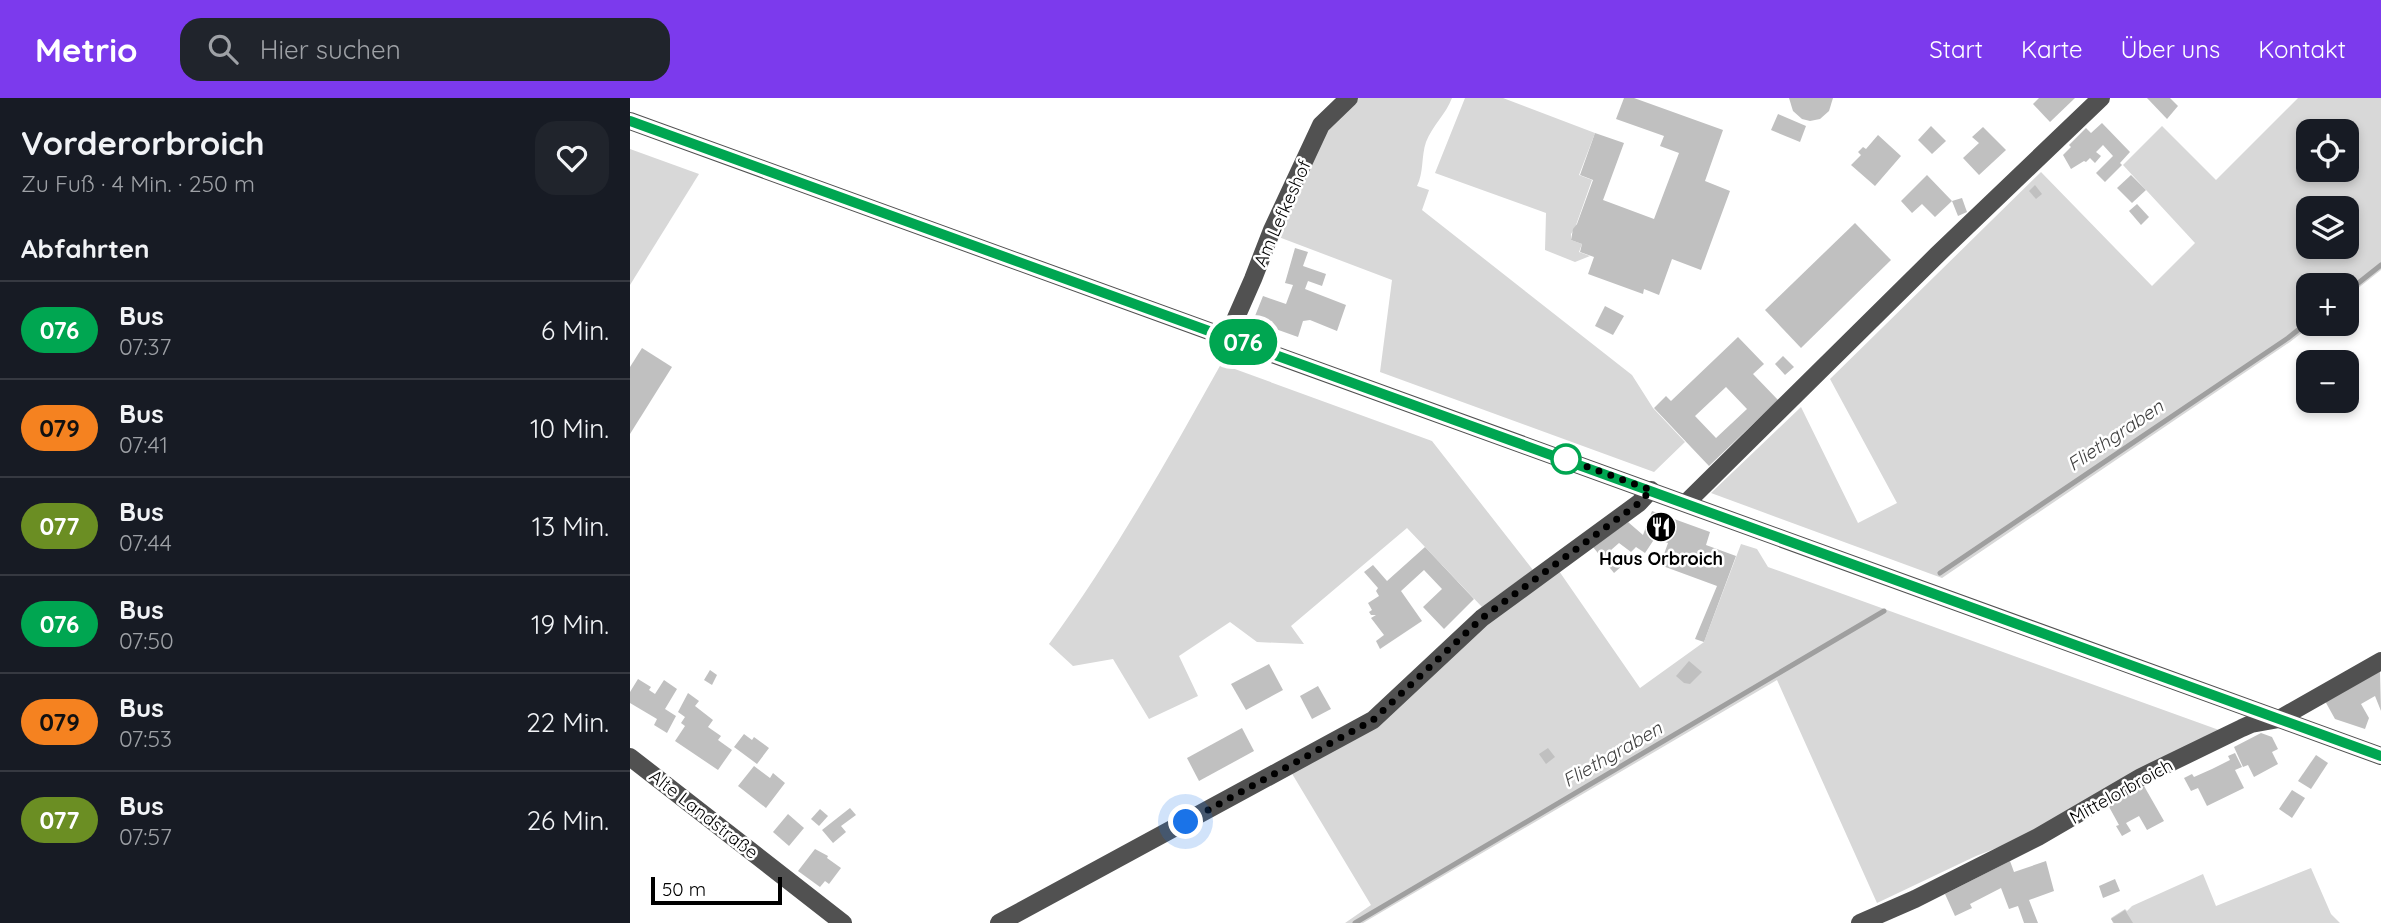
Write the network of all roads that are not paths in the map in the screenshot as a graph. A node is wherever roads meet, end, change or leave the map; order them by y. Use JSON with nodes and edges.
{"nodes":[{"id":1,"x":1349,"y":98,"type":"edge"},
{"id":2,"x":2101,"y":98,"type":"edge"},
{"id":3,"x":630,"y":121,"type":"edge"},
{"id":4,"x":1228,"y":336,"type":"junction"},
{"id":5,"x":1651,"y":490,"type":"junction"},
{"id":6,"x":1686,"y":503,"type":"junction"},
{"id":7,"x":2381,"y":661,"type":"edge"},
{"id":8,"x":2279,"y":719,"type":"junction"},
{"id":9,"x":2381,"y":756,"type":"edge"},
{"id":10,"x":630,"y":757,"type":"edge"},
{"id":11,"x":843,"y":923,"type":"edge"},
{"id":12,"x":999,"y":923,"type":"edge"},
{"id":13,"x":1860,"y":923,"type":"edge"}],
"edges":[{"from":1,"to":4,"type":"street","name":"Am Lefkeshof"},
{"from":2,"to":6,"type":"street"},
{"from":3,"to":4,"type":"street"},
{"from":4,"to":5,"type":"street"},
{"from":5,"to":6,"type":"street"},
{"from":5,"to":12,"type":"street"},
{"from":6,"to":8,"type":"street"},
{"from":7,"to":8,"type":"street","name":"Mittelorbroich"},
{"from":8,"to":9,"type":"street"},
{"from":8,"to":13,"type":"street","name":"Mittelorbroich"},
{"from":10,"to":11,"type":"street","name":"Alte Landstraße"}]}
